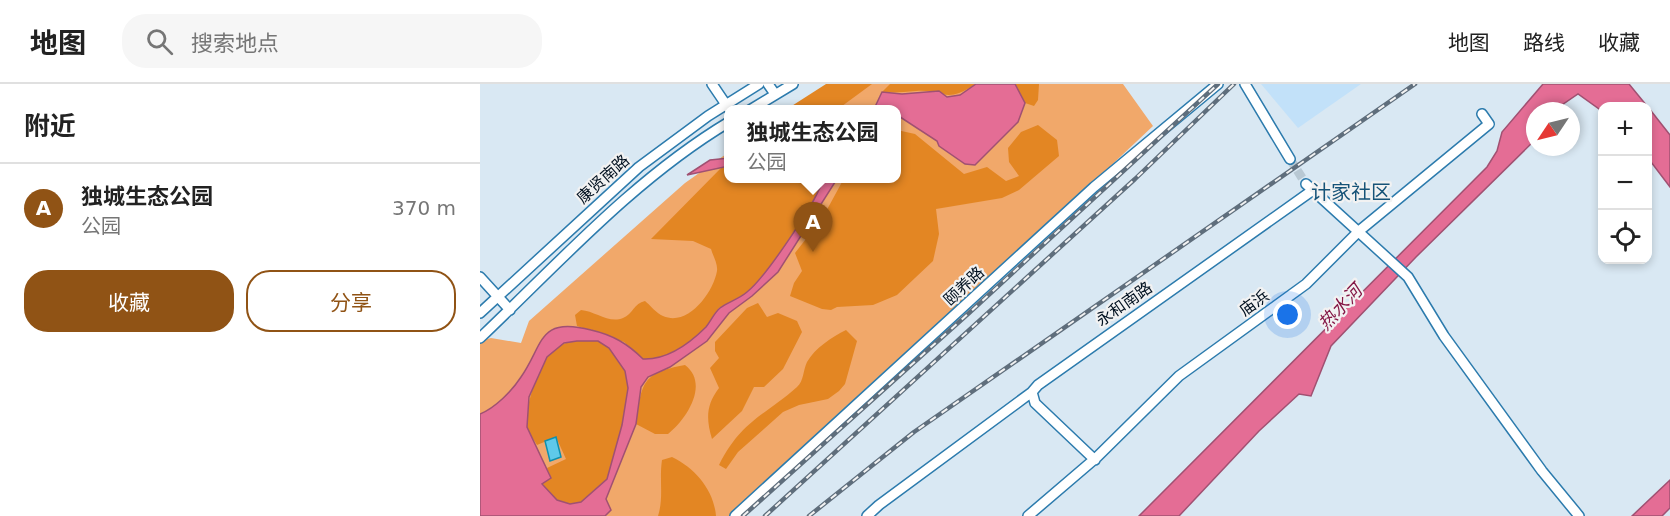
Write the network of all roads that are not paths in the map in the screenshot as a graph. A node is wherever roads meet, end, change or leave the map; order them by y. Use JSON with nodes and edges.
{"nodes":[{"id":1,"x":712,"y":84,"type":"edge"},
{"id":2,"x":759,"y":84,"type":"edge"},
{"id":3,"x":768,"y":84,"type":"edge"},
{"id":4,"x":793,"y":84,"type":"edge"},
{"id":5,"x":1218,"y":84,"type":"edge"},
{"id":6,"x":1245,"y":84,"type":"edge"},
{"id":7,"x":776,"y":94,"type":"junction"},
{"id":8,"x":727,"y":105,"type":"edge"},
{"id":9,"x":731,"y":105,"type":"edge"},
{"id":10,"x":758,"y":105,"type":"edge"},
{"id":11,"x":724,"y":110,"type":"edge"},
{"id":12,"x":1482,"y":114,"type":"dead end"},
{"id":13,"x":724,"y":125,"type":"edge"},
{"id":14,"x":1290,"y":159,"type":"tunnel mouth"},
{"id":15,"x":1359,"y":231,"type":"junction"},
{"id":16,"x":480,"y":277,"type":"edge"},
{"id":17,"x":498,"y":297,"type":"junction"},
{"id":18,"x":510,"y":310,"type":"junction"},
{"id":19,"x":480,"y":313,"type":"edge"},
{"id":20,"x":480,"y":338,"type":"edge"},
{"id":21,"x":1032,"y":392,"type":"junction"},
{"id":22,"x":1095,"y":460,"type":"junction"},
{"id":23,"x":735,"y":516,"type":"edge"},
{"id":24,"x":867,"y":516,"type":"edge"},
{"id":25,"x":1028,"y":516,"type":"edge"},
{"id":26,"x":1579,"y":516,"type":"edge"}],
"edges":[{"from":1,"to":8,"type":"street"},
{"from":2,"to":9,"type":"street","name":"康贤南路"},
{"from":3,"to":7,"type":"street"},
{"from":4,"to":7,"type":"street"},
{"from":5,"to":23,"type":"street","name":"颐养路"},
{"from":6,"to":14,"type":"street"},
{"from":7,"to":10,"type":"street"},
{"from":11,"to":17,"type":"street","name":"康贤南路"},
{"from":12,"to":15,"type":"street","name":"庙浜"},
{"from":13,"to":18,"type":"street","name":"康贤南路"},
{"from":15,"to":21,"type":"street","name":"永和南路"},
{"from":15,"to":22,"type":"street","name":"庙浜"},
{"from":15,"to":26,"type":"street"},
{"from":16,"to":17,"type":"street"},
{"from":17,"to":18,"type":"street"},
{"from":17,"to":19,"type":"street","name":"康贤南路"},
{"from":18,"to":20,"type":"street","name":"康贤南路"},
{"from":21,"to":22,"type":"street"},
{"from":21,"to":24,"type":"street","name":"永和南路"},
{"from":22,"to":25,"type":"street","name":"庙浜"}]}
